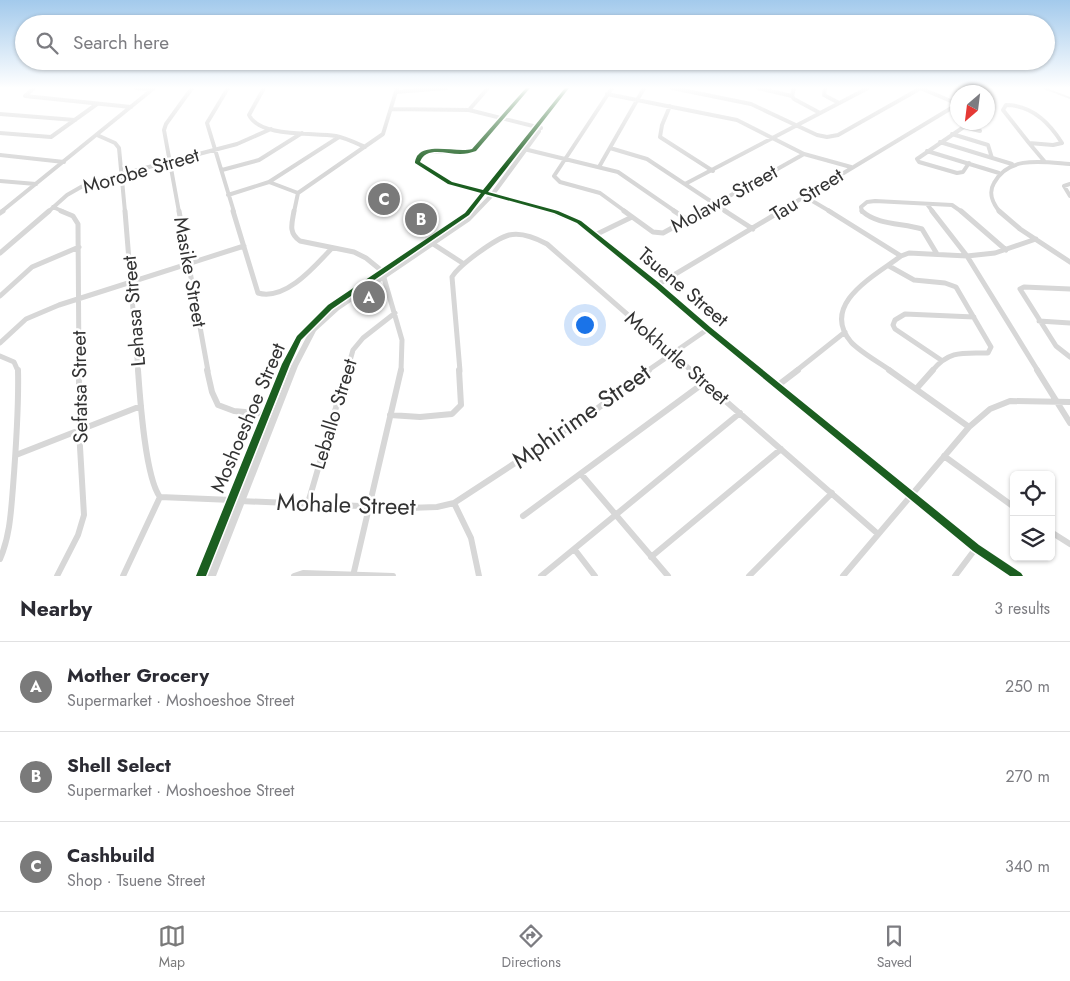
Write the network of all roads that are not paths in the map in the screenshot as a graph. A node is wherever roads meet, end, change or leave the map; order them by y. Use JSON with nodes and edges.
{"nodes":[{"id":1,"x":11,"y":115,"type":"edge"},
{"id":2,"x":82,"y":115,"type":"edge"},
{"id":3,"x":121,"y":115,"type":"edge"},
{"id":4,"x":173,"y":115,"type":"edge"},
{"id":5,"x":211,"y":115,"type":"edge"},
{"id":6,"x":250,"y":115,"type":"edge"},
{"id":7,"x":389,"y":115,"type":"edge"},
{"id":8,"x":489,"y":115,"type":"edge"},
{"id":9,"x":504,"y":115,"type":"edge"},
{"id":10,"x":548,"y":115,"type":"edge"},
{"id":11,"x":594,"y":115,"type":"edge"},
{"id":12,"x":629,"y":115,"type":"edge"},
{"id":13,"x":666,"y":115,"type":"edge"},
{"id":14,"x":712,"y":115,"type":"edge"},
{"id":15,"x":775,"y":115,"type":"edge"},
{"id":16,"x":817,"y":115,"type":"edge"},
{"id":17,"x":873,"y":115,"type":"edge"},
{"id":18,"x":940,"y":115,"type":"edge"},
{"id":19,"x":1005,"y":115,"type":"edge"},
{"id":20,"x":1039,"y":115,"type":"edge"},
{"id":21,"x":501,"y":118,"type":"junction"},
{"id":22,"x":75,"y":120,"type":"junction"},
{"id":23,"x":798,"y":125,"type":"junction"},
{"id":24,"x":539,"y":127,"type":"junction"},
{"id":25,"x":270,"y":129,"type":"junction"},
{"id":26,"x":959,"y":130,"type":"edge"},
{"id":27,"x":976,"y":130,"type":"edge"},
{"id":28,"x":980,"y":131,"type":"dead end"},
{"id":29,"x":0,"y":133,"type":"edge"},
{"id":30,"x":303,"y":133,"type":"junction"},
{"id":31,"x":97,"y":134,"type":"junction"},
{"id":32,"x":952,"y":134,"type":"junction"},
{"id":33,"x":339,"y":136,"type":"junction"},
{"id":34,"x":773,"y":138,"type":"junction"},
{"id":35,"x":940,"y":142,"type":"junction"},
{"id":36,"x":1028,"y":143,"type":"junction"},
{"id":37,"x":365,"y":147,"type":"junction"},
{"id":38,"x":610,"y":148,"type":"junction"},
{"id":39,"x":216,"y":149,"type":"junction"},
{"id":40,"x":523,"y":149,"type":"junction"},
{"id":41,"x":927,"y":150,"type":"junction"},
{"id":42,"x":804,"y":154,"type":"junction"},
{"id":43,"x":0,"y":155,"type":"edge"},
{"id":44,"x":992,"y":158,"type":"junction"},
{"id":45,"x":563,"y":159,"type":"junction"},
{"id":46,"x":64,"y":162,"type":"junction"},
{"id":47,"x":170,"y":162,"type":"junction"},
{"id":48,"x":1045,"y":162,"type":"junction"},
{"id":49,"x":968,"y":163,"type":"junction"},
{"id":50,"x":1012,"y":164,"type":"junction"},
{"id":51,"x":1070,"y":164,"type":"edge"},
{"id":52,"x":599,"y":167,"type":"junction"},
{"id":53,"x":850,"y":168,"type":"junction"},
{"id":54,"x":222,"y":170,"type":"junction"},
{"id":55,"x":713,"y":171,"type":"junction"},
{"id":56,"x":122,"y":174,"type":"junction"},
{"id":57,"x":999,"y":174,"type":"junction"},
{"id":58,"x":0,"y":181,"type":"edge"},
{"id":59,"x":268,"y":182,"type":"junction"},
{"id":60,"x":36,"y":184,"type":"junction"},
{"id":61,"x":685,"y":184,"type":"junction"},
{"id":62,"x":1070,"y":184,"type":"edge"},
{"id":63,"x":298,"y":193,"type":"junction"},
{"id":64,"x":488,"y":194,"type":"junction"},
{"id":65,"x":228,"y":195,"type":"junction"},
{"id":66,"x":804,"y":196,"type":"junction"},
{"id":67,"x":1070,"y":196,"type":"edge"},
{"id":68,"x":715,"y":203,"type":"junction"},
{"id":69,"x":928,"y":204,"type":"junction"},
{"id":70,"x":53,"y":207,"type":"junction"},
{"id":71,"x":1,"y":212,"type":"edge"},
{"id":72,"x":632,"y":217,"type":"junction"},
{"id":73,"x":686,"y":219,"type":"junction"},
{"id":74,"x":753,"y":229,"type":"junction"},
{"id":75,"x":595,"y":236,"type":"junction"},
{"id":76,"x":1036,"y":239,"type":"junction"},
{"id":77,"x":430,"y":242,"type":"junction"},
{"id":78,"x":244,"y":246,"type":"junction"},
{"id":79,"x":79,"y":247,"type":"junction"},
{"id":80,"x":332,"y":248,"type":"junction"},
{"id":81,"x":1006,"y":250,"type":"junction"},
{"id":82,"x":0,"y":253,"type":"edge"},
{"id":83,"x":937,"y":254,"type":"junction"},
{"id":84,"x":901,"y":256,"type":"junction"},
{"id":85,"x":968,"y":256,"type":"junction"},
{"id":86,"x":1070,"y":262,"type":"edge"},
{"id":87,"x":189,"y":263,"type":"junction"},
{"id":88,"x":464,"y":264,"type":"junction"},
{"id":89,"x":889,"y":266,"type":"junction"},
{"id":90,"x":383,"y":274,"type":"junction"},
{"id":91,"x":132,"y":281,"type":"junction"},
{"id":92,"x":657,"y":285,"type":"junction"},
{"id":93,"x":1070,"y":289,"type":"edge"},
{"id":94,"x":0,"y":296,"type":"edge"},
{"id":95,"x":79,"y":297,"type":"junction"},
{"id":96,"x":395,"y":313,"type":"junction"},
{"id":97,"x":974,"y":317,"type":"junction"},
{"id":98,"x":1039,"y":321,"type":"junction"},
{"id":99,"x":1070,"y":323,"type":"edge"},
{"id":100,"x":708,"y":329,"type":"junction"},
{"id":101,"x":846,"y":332,"type":"junction"},
{"id":102,"x":0,"y":343,"type":"edge"},
{"id":103,"x":671,"y":353,"type":"junction"},
{"id":104,"x":0,"y":356,"type":"edge"},
{"id":105,"x":1070,"y":357,"type":"edge"},
{"id":106,"x":941,"y":360,"type":"junction"},
{"id":107,"x":704,"y":382,"type":"junction"},
{"id":108,"x":777,"y":386,"type":"junction"},
{"id":109,"x":917,"y":388,"type":"junction"},
{"id":110,"x":1055,"y":400,"type":"junction"},
{"id":111,"x":1070,"y":402,"type":"edge"},
{"id":112,"x":141,"y":406,"type":"junction"},
{"id":113,"x":740,"y":413,"type":"junction"},
{"id":114,"x":266,"y":414,"type":"junction"},
{"id":115,"x":276,"y":414,"type":"junction"},
{"id":116,"x":390,"y":415,"type":"junction"},
{"id":117,"x":1070,"y":423,"type":"edge"},
{"id":118,"x":969,"y":427,"type":"junction"},
{"id":119,"x":79,"y":430,"type":"junction"},
{"id":120,"x":782,"y":449,"type":"junction"},
{"id":121,"x":16,"y":455,"type":"junction"},
{"id":122,"x":944,"y":456,"type":"junction"},
{"id":123,"x":580,"y":474,"type":"junction"},
{"id":124,"x":832,"y":493,"type":"junction"},
{"id":125,"x":911,"y":495,"type":"junction"},
{"id":126,"x":160,"y":497,"type":"junction"},
{"id":127,"x":230,"y":500,"type":"junction"},
{"id":128,"x":241,"y":501,"type":"junction"},
{"id":129,"x":454,"y":503,"type":"junction"},
{"id":130,"x":308,"y":504,"type":"junction"},
{"id":131,"x":1010,"y":504,"type":"edge"},
{"id":132,"x":368,"y":506,"type":"junction"},
{"id":133,"x":616,"y":515,"type":"junction"},
{"id":134,"x":523,"y":516,"type":"dead end"},
{"id":135,"x":878,"y":534,"type":"junction"},
{"id":136,"x":1055,"y":535,"type":"edge"},
{"id":137,"x":1070,"y":544,"type":"edge"},
{"id":138,"x":976,"y":548,"type":"junction"},
{"id":139,"x":575,"y":550,"type":"junction"},
{"id":140,"x":652,"y":557,"type":"junction"},
{"id":141,"x":0,"y":560,"type":"edge"},
{"id":142,"x":353,"y":575,"type":"edge"},
{"id":143,"x":57,"y":576,"type":"edge"},
{"id":144,"x":123,"y":576,"type":"edge"},
{"id":145,"x":201,"y":576,"type":"edge"},
{"id":146,"x":211,"y":576,"type":"edge"},
{"id":147,"x":294,"y":576,"type":"edge"},
{"id":148,"x":393,"y":576,"type":"edge"},
{"id":149,"x":479,"y":576,"type":"edge"},
{"id":150,"x":541,"y":576,"type":"edge"},
{"id":151,"x":594,"y":576,"type":"edge"},
{"id":152,"x":668,"y":576,"type":"edge"},
{"id":153,"x":749,"y":576,"type":"edge"},
{"id":154,"x":843,"y":576,"type":"edge"},
{"id":155,"x":955,"y":576,"type":"edge"},
{"id":156,"x":1018,"y":576,"type":"edge"}],
"edges":[{"from":1,"to":22,"type":"street"},
{"from":2,"to":22,"type":"street"},
{"from":3,"to":31,"type":"street"},
{"from":4,"to":47,"type":"street","name":"Masike Street"},
{"from":5,"to":39,"type":"street"},
{"from":6,"to":25,"type":"street"},
{"from":7,"to":37,"type":"street"},
{"from":8,"to":21,"type":"street"},
{"from":9,"to":21,"type":"street","name":"Tsuene Street"},
{"from":10,"to":24,"type":"street","name":"Moshoeshoe Street"},
{"from":11,"to":45,"type":"street","name":"Molawa Street"},
{"from":12,"to":38,"type":"street"},
{"from":13,"to":55,"type":"street"},
{"from":14,"to":34,"type":"street"},
{"from":15,"to":23,"type":"street"},
{"from":16,"to":23,"type":"street"},
{"from":17,"to":23,"type":"street"},
{"from":18,"to":53,"type":"street","name":"Tau Street"},
{"from":19,"to":36,"type":"street"},
{"from":20,"to":36,"type":"street"},
{"from":21,"to":24,"type":"street"},
{"from":21,"to":64,"type":"street","name":"Tsuene Street"},
{"from":22,"to":29,"type":"street"},
{"from":23,"to":34,"type":"street"},
{"from":24,"to":40,"type":"street","name":"Moshoeshoe Street"},
{"from":25,"to":30,"type":"street"},
{"from":25,"to":39,"type":"street","name":"Morobe Street"},
{"from":26,"to":32,"type":"street"},
{"from":27,"to":28,"type":"street"},
{"from":30,"to":33,"type":"street"},
{"from":30,"to":54,"type":"street"},
{"from":31,"to":46,"type":"street"},
{"from":31,"to":56,"type":"street","name":"Lehasa Street"},
{"from":32,"to":35,"type":"street"},
{"from":32,"to":44,"type":"street"},
{"from":33,"to":37,"type":"street"},
{"from":33,"to":59,"type":"street"},
{"from":34,"to":42,"type":"street"},
{"from":34,"to":55,"type":"street"},
{"from":35,"to":41,"type":"street"},
{"from":35,"to":44,"type":"street"},
{"from":36,"to":48,"type":"street"},
{"from":37,"to":63,"type":"street"},
{"from":38,"to":52,"type":"street"},
{"from":38,"to":61,"type":"street"},
{"from":39,"to":47,"type":"street","name":"Morobe Street"},
{"from":39,"to":54,"type":"street"},
{"from":40,"to":45,"type":"street"},
{"from":40,"to":64,"type":"street","name":"Moshoeshoe Street"},
{"from":41,"to":49,"type":"street"},
{"from":41,"to":49,"type":"street"},
{"from":42,"to":53,"type":"street"},
{"from":42,"to":68,"type":"street","name":"Molawa Street"},
{"from":43,"to":46,"type":"street"},
{"from":44,"to":50,"type":"street"},
{"from":45,"to":52,"type":"street"},
{"from":45,"to":72,"type":"street","name":"Molawa Street"},
{"from":46,"to":60,"type":"street"},
{"from":47,"to":56,"type":"street","name":"Morobe Street"},
{"from":47,"to":87,"type":"street","name":"Masike Street"},
{"from":48,"to":50,"type":"street"},
{"from":48,"to":51,"type":"street"},
{"from":49,"to":57,"type":"street"},
{"from":50,"to":57,"type":"street"},
{"from":52,"to":73,"type":"street"},
{"from":53,"to":66,"type":"street","name":"Tau Street"},
{"from":54,"to":65,"type":"street"},
{"from":55,"to":61,"type":"street"},
{"from":56,"to":70,"type":"street","name":"Morobe Street"},
{"from":56,"to":91,"type":"street","name":"Lehasa Street"},
{"from":57,"to":76,"type":"street"},
{"from":58,"to":60,"type":"street"},
{"from":59,"to":63,"type":"street"},
{"from":59,"to":65,"type":"street"},
{"from":60,"to":71,"type":"street"},
{"from":61,"to":68,"type":"street"},
{"from":62,"to":67,"type":"street"},
{"from":63,"to":80,"type":"street"},
{"from":64,"to":75,"type":"street","name":"Tsuene Street"},
{"from":64,"to":77,"type":"street","name":"Moshoeshoe Street"},
{"from":65,"to":78,"type":"street"},
{"from":66,"to":74,"type":"street","name":"Tau Street"},
{"from":66,"to":84,"type":"street"},
{"from":68,"to":73,"type":"street","name":"Molawa Street"},
{"from":68,"to":74,"type":"street"},
{"from":69,"to":81,"type":"street"},
{"from":69,"to":83,"type":"street"},
{"from":69,"to":85,"type":"street"},
{"from":70,"to":79,"type":"street","name":"Sefatsa Street"},
{"from":70,"to":82,"type":"street","name":"Morobe Street"},
{"from":72,"to":73,"type":"street","name":"Molawa Street"},
{"from":72,"to":75,"type":"street"},
{"from":74,"to":92,"type":"street","name":"Tau Street"},
{"from":75,"to":92,"type":"street","name":"Tsuene Street"},
{"from":76,"to":81,"type":"street"},
{"from":76,"to":86,"type":"street"},
{"from":77,"to":88,"type":"street"},
{"from":77,"to":90,"type":"street","name":"Moshoeshoe Street"},
{"from":78,"to":80,"type":"street"},
{"from":78,"to":87,"type":"street"},
{"from":79,"to":94,"type":"street"},
{"from":79,"to":95,"type":"street","name":"Sefatsa Street"},
{"from":80,"to":90,"type":"street"},
{"from":81,"to":85,"type":"street"},
{"from":83,"to":84,"type":"street"},
{"from":83,"to":85,"type":"street"},
{"from":84,"to":89,"type":"street"},
{"from":85,"to":110,"type":"street"},
{"from":87,"to":91,"type":"street"},
{"from":87,"to":114,"type":"street","name":"Masike Street"},
{"from":88,"to":103,"type":"street","name":"Mokhutle Street"},
{"from":88,"to":116,"type":"street","name":"Mokhutle Street"},
{"from":89,"to":97,"type":"street"},
{"from":89,"to":101,"type":"street"},
{"from":90,"to":96,"type":"street"},
{"from":90,"to":114,"type":"street","name":"Moshoeshoe Street"},
{"from":90,"to":115,"type":"street","name":"Moshoeshoe Street"},
{"from":91,"to":95,"type":"street"},
{"from":91,"to":112,"type":"street","name":"Lehasa Street"},
{"from":92,"to":100,"type":"street","name":"Tsuene Street"},
{"from":93,"to":98,"type":"street"},
{"from":95,"to":102,"type":"street"},
{"from":95,"to":119,"type":"street","name":"Sefatsa Street"},
{"from":96,"to":116,"type":"street"},
{"from":96,"to":130,"type":"street","name":"Leballo Street"},
{"from":97,"to":106,"type":"street"},
{"from":97,"to":106,"type":"street"},
{"from":98,"to":99,"type":"street"},
{"from":98,"to":105,"type":"street"},
{"from":100,"to":103,"type":"street","name":"Mphirime Street"},
{"from":100,"to":108,"type":"street","name":"Tsuene Street"},
{"from":101,"to":108,"type":"street"},
{"from":101,"to":109,"type":"street"},
{"from":103,"to":107,"type":"street","name":"Mokhutle Street"},
{"from":103,"to":129,"type":"street","name":"Mphirime Street"},
{"from":104,"to":121,"type":"street"},
{"from":106,"to":109,"type":"street"},
{"from":107,"to":113,"type":"street","name":"Mokhutle Street"},
{"from":107,"to":123,"type":"street"},
{"from":108,"to":125,"type":"street","name":"Tsuene Street"},
{"from":109,"to":118,"type":"street"},
{"from":110,"to":111,"type":"street"},
{"from":110,"to":117,"type":"street"},
{"from":110,"to":118,"type":"street"},
{"from":112,"to":119,"type":"street"},
{"from":112,"to":126,"type":"street","name":"Lehasa Street"},
{"from":113,"to":120,"type":"street","name":"Mokhutle Street"},
{"from":113,"to":133,"type":"street"},
{"from":114,"to":115,"type":"street","name":"Masike Street"},
{"from":114,"to":127,"type":"street","name":"Moshoeshoe Street"},
{"from":115,"to":128,"type":"street","name":"Moshoeshoe Street"},
{"from":116,"to":132,"type":"street"},
{"from":118,"to":122,"type":"street"},
{"from":119,"to":121,"type":"street"},
{"from":119,"to":143,"type":"street","name":"Sefatsa Street"},
{"from":120,"to":124,"type":"street","name":"Mokhutle Street"},
{"from":120,"to":140,"type":"street"},
{"from":121,"to":141,"type":"street"},
{"from":122,"to":125,"type":"street"},
{"from":122,"to":131,"type":"street"},
{"from":123,"to":133,"type":"street"},
{"from":123,"to":134,"type":"street"},
{"from":124,"to":135,"type":"street","name":"Mokhutle Street"},
{"from":124,"to":153,"type":"street"},
{"from":125,"to":135,"type":"street"},
{"from":125,"to":138,"type":"street","name":"Tsuene Street"},
{"from":126,"to":127,"type":"street","name":"Mohale Street"},
{"from":126,"to":144,"type":"street"},
{"from":127,"to":128,"type":"street","name":"Mohale Street"},
{"from":127,"to":145,"type":"street","name":"Moshoeshoe Street"},
{"from":128,"to":130,"type":"street","name":"Mohale Street"},
{"from":128,"to":146,"type":"street","name":"Moshoeshoe Street"},
{"from":129,"to":132,"type":"street","name":"Mohale Street"},
{"from":129,"to":149,"type":"street"},
{"from":130,"to":132,"type":"street","name":"Mohale Street"},
{"from":132,"to":142,"type":"street"},
{"from":133,"to":139,"type":"street"},
{"from":133,"to":140,"type":"street"},
{"from":135,"to":154,"type":"street"},
{"from":136,"to":137,"type":"street"},
{"from":138,"to":155,"type":"street"},
{"from":138,"to":156,"type":"street","name":"Tsuene Street"},
{"from":139,"to":150,"type":"street"},
{"from":139,"to":151,"type":"street"},
{"from":140,"to":152,"type":"street"},
{"from":142,"to":147,"type":"street"},
{"from":142,"to":148,"type":"street"}]}
